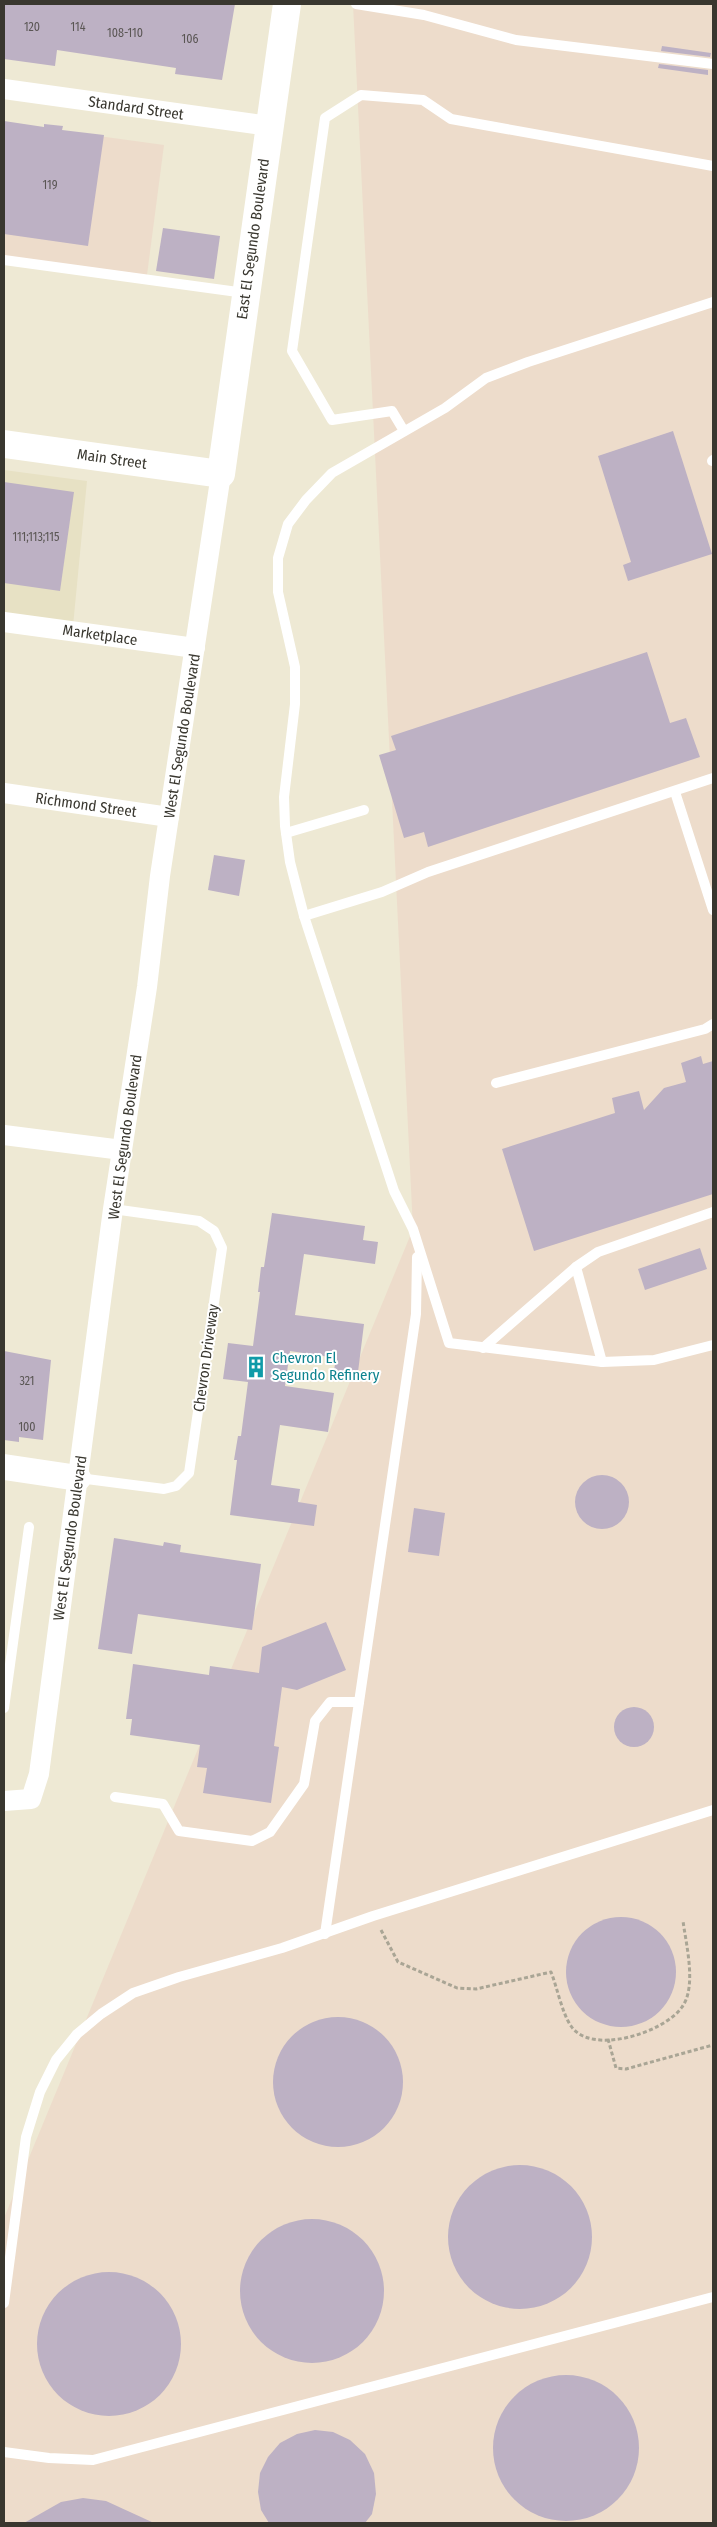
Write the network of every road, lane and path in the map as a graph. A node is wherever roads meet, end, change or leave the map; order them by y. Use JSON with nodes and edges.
{"nodes":[{"id":1,"x":287,"y":4,"type":"edge"},
{"id":2,"x":356,"y":4,"type":"edge"},
{"id":3,"x":713,"y":64,"type":"edge"},
{"id":4,"x":4,"y":89,"type":"edge"},
{"id":5,"x":269,"y":126,"type":"junction"},
{"id":6,"x":713,"y":166,"type":"edge"},
{"id":7,"x":4,"y":260,"type":"edge"},
{"id":8,"x":246,"y":293,"type":"junction"},
{"id":9,"x":713,"y":302,"type":"edge"},
{"id":10,"x":404,"y":432,"type":"junction"},
{"id":11,"x":4,"y":444,"type":"edge"},
{"id":12,"x":221,"y":474,"type":"junction"},
{"id":13,"x":4,"y":622,"type":"edge"},
{"id":14,"x":195,"y":648,"type":"junction"},
{"id":15,"x":713,"y":778,"type":"edge"},
{"id":16,"x":675,"y":792,"type":"junction"},
{"id":17,"x":4,"y":793,"type":"edge"},
{"id":18,"x":364,"y":810,"type":"dead end"},
{"id":19,"x":169,"y":817,"type":"junction"},
{"id":20,"x":286,"y":833,"type":"junction"},
{"id":21,"x":713,"y":910,"type":"edge"},
{"id":22,"x":304,"y":916,"type":"junction"},
{"id":23,"x":713,"y":1024,"type":"edge"},
{"id":24,"x":496,"y":1083,"type":"dead end"},
{"id":25,"x":4,"y":1135,"type":"edge"},
{"id":26,"x":122,"y":1150,"type":"junction"},
{"id":27,"x":113,"y":1209,"type":"junction"},
{"id":28,"x":713,"y":1212,"type":"edge"},
{"id":29,"x":414,"y":1229,"type":"junction"},
{"id":30,"x":576,"y":1267,"type":"junction"},
{"id":31,"x":713,"y":1345,"type":"edge"},
{"id":32,"x":484,"y":1348,"type":"junction"},
{"id":33,"x":602,"y":1362,"type":"junction"},
{"id":34,"x":4,"y":1467,"type":"edge"},
{"id":35,"x":78,"y":1478,"type":"junction"},
{"id":36,"x":29,"y":1528,"type":"dead end"},
{"id":37,"x":359,"y":1702,"type":"junction"},
{"id":38,"x":4,"y":1708,"type":"edge"},
{"id":39,"x":115,"y":1797,"type":"dead end"},
{"id":40,"x":4,"y":1801,"type":"edge"},
{"id":41,"x":713,"y":1810,"type":"edge"},
{"id":42,"x":374,"y":1916,"type":"junction"},
{"id":43,"x":683,"y":1921,"type":"dead end"},
{"id":44,"x":325,"y":1934,"type":"junction"},
{"id":45,"x":608,"y":2039,"type":"junction"},
{"id":46,"x":713,"y":2045,"type":"edge"},
{"id":47,"x":713,"y":2297,"type":"edge"},
{"id":48,"x":4,"y":2303,"type":"edge"},
{"id":49,"x":4,"y":2452,"type":"edge"}],
"edges":[{"from":1,"to":5,"type":"main road","name":"East El Segundo Boulevard"},
{"from":2,"to":3,"type":"lane"},
{"from":4,"to":5,"type":"street","name":"Standard Street"},
{"from":5,"to":8,"type":"main road","name":"East El Segundo Boulevard"},
{"from":6,"to":10,"type":"lane"},
{"from":7,"to":8,"type":"lane"},
{"from":8,"to":12,"type":"main road","name":"East El Segundo Boulevard"},
{"from":9,"to":10,"type":"lane"},
{"from":10,"to":20,"type":"lane"},
{"from":11,"to":12,"type":"main road","name":"Main Street"},
{"from":12,"to":14,"type":"street","name":"West El Segundo Boulevard"},
{"from":13,"to":14,"type":"street","name":"Marketplace"},
{"from":14,"to":19,"type":"street","name":"West El Segundo Boulevard"},
{"from":15,"to":16,"type":"lane"},
{"from":16,"to":21,"type":"lane"},
{"from":16,"to":22,"type":"lane"},
{"from":17,"to":19,"type":"street","name":"Richmond Street"},
{"from":18,"to":20,"type":"lane"},
{"from":19,"to":26,"type":"street","name":"West El Segundo Boulevard"},
{"from":20,"to":22,"type":"lane"},
{"from":22,"to":29,"type":"lane"},
{"from":23,"to":24,"type":"lane"},
{"from":25,"to":26,"type":"street"},
{"from":26,"to":27,"type":"street","name":"West El Segundo Boulevard"},
{"from":27,"to":35,"type":"street","name":"West El Segundo Boulevard"},
{"from":27,"to":35,"type":"lane","name":"Chevron Driveway"},
{"from":28,"to":30,"type":"lane"},
{"from":29,"to":32,"type":"lane"},
{"from":29,"to":37,"type":"lane"},
{"from":30,"to":32,"type":"lane"},
{"from":30,"to":33,"type":"lane"},
{"from":31,"to":33,"type":"lane"},
{"from":32,"to":33,"type":"lane"},
{"from":34,"to":35,"type":"street"},
{"from":35,"to":40,"type":"street","name":"West El Segundo Boulevard"},
{"from":36,"to":38,"type":"lane"},
{"from":37,"to":39,"type":"lane"},
{"from":37,"to":44,"type":"lane"},
{"from":41,"to":42,"type":"lane"},
{"from":42,"to":44,"type":"lane"},
{"from":42,"to":45,"type":"path"},
{"from":43,"to":45,"type":"path"},
{"from":44,"to":48,"type":"lane"},
{"from":45,"to":46,"type":"path"},
{"from":47,"to":49,"type":"lane"}]}
